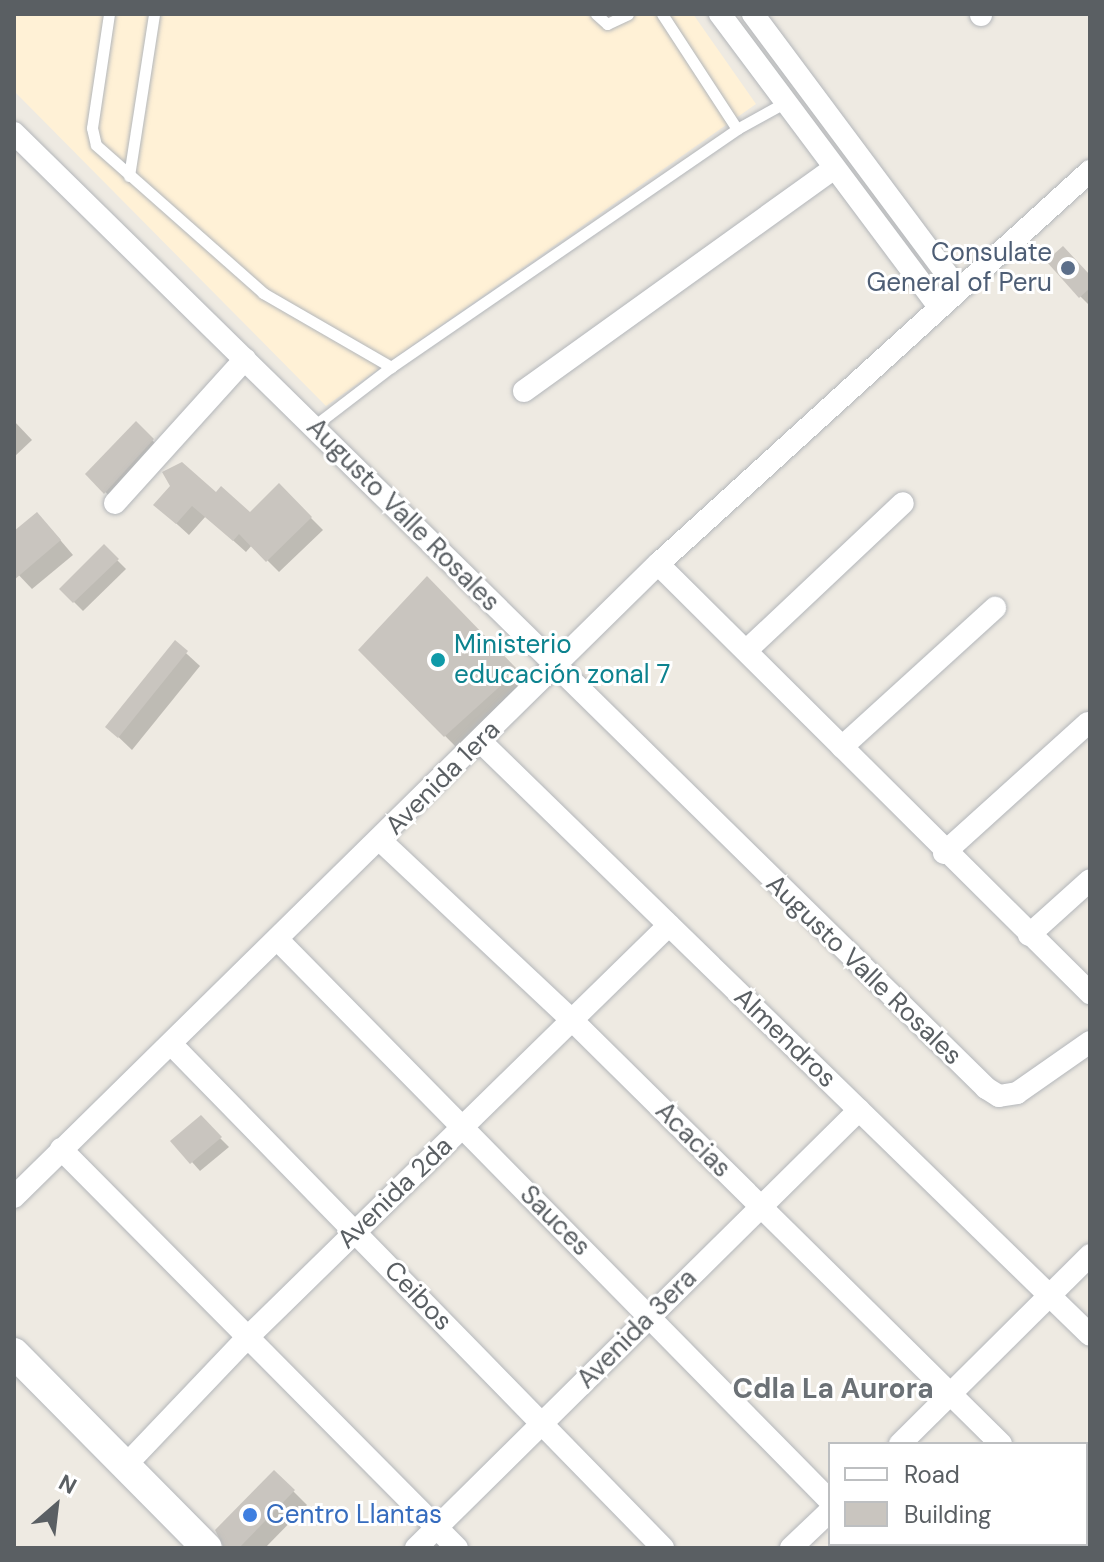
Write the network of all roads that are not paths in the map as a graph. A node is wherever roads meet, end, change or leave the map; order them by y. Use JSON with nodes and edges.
{"nodes":[{"id":1,"x":109,"y":14,"type":"edge"},
{"id":2,"x":154,"y":14,"type":"edge"},
{"id":3,"x":596,"y":14,"type":"edge"},
{"id":4,"x":628,"y":14,"type":"edge"},
{"id":5,"x":662,"y":14,"type":"edge"},
{"id":6,"x":720,"y":14,"type":"edge"},
{"id":7,"x":753,"y":14,"type":"edge"},
{"id":8,"x":786,"y":102,"type":"junction"},
{"id":9,"x":737,"y":129,"type":"junction"},
{"id":10,"x":14,"y":133,"type":"edge"},
{"id":11,"x":834,"y":168,"type":"junction"},
{"id":12,"x":1090,"y":171,"type":"edge"},
{"id":13,"x":129,"y":176,"type":"junction"},
{"id":14,"x":959,"y":290,"type":"junction"},
{"id":15,"x":939,"y":307,"type":"junction"},
{"id":16,"x":245,"y":359,"type":"junction"},
{"id":17,"x":391,"y":367,"type":"junction"},
{"id":18,"x":524,"y":391,"type":"dead end"},
{"id":19,"x":314,"y":426,"type":"junction"},
{"id":20,"x":115,"y":503,"type":"dead end"},
{"id":21,"x":903,"y":503,"type":"dead end"},
{"id":22,"x":658,"y":564,"type":"junction"},
{"id":23,"x":995,"y":608,"type":"dead end"},
{"id":24,"x":747,"y":650,"type":"junction"},
{"id":25,"x":556,"y":668,"type":"junction"},
{"id":26,"x":1088,"y":723,"type":"edge"},
{"id":27,"x":480,"y":741,"type":"junction"},
{"id":28,"x":842,"y":747,"type":"junction"},
{"id":29,"x":380,"y":840,"type":"junction"},
{"id":30,"x":944,"y":853,"type":"junction"},
{"id":31,"x":1090,"y":880,"type":"edge"},
{"id":32,"x":669,"y":925,"type":"junction"},
{"id":33,"x":1029,"y":935,"type":"junction"},
{"id":34,"x":279,"y":941,"type":"junction"},
{"id":35,"x":1090,"y":993,"type":"edge"},
{"id":36,"x":572,"y":1020,"type":"junction"},
{"id":37,"x":1090,"y":1042,"type":"edge"},
{"id":38,"x":172,"y":1045,"type":"junction"},
{"id":39,"x":859,"y":1110,"type":"junction"},
{"id":40,"x":462,"y":1127,"type":"junction"},
{"id":41,"x":61,"y":1149,"type":"junction"},
{"id":42,"x":14,"y":1197,"type":"edge"},
{"id":43,"x":761,"y":1207,"type":"junction"},
{"id":44,"x":355,"y":1232,"type":"junction"},
{"id":45,"x":1090,"y":1255,"type":"edge"},
{"id":46,"x":1050,"y":1295,"type":"junction"},
{"id":47,"x":649,"y":1317,"type":"junction"},
{"id":48,"x":1090,"y":1335,"type":"edge"},
{"id":49,"x":248,"y":1337,"type":"junction"},
{"id":50,"x":14,"y":1353,"type":"edge"},
{"id":51,"x":14,"y":1376,"type":"edge"},
{"id":52,"x":951,"y":1395,"type":"junction"},
{"id":53,"x":543,"y":1423,"type":"junction"},
{"id":54,"x":902,"y":1442,"type":"edge"},
{"id":55,"x":999,"y":1442,"type":"edge"},
{"id":56,"x":125,"y":1466,"type":"junction"},
{"id":57,"x":828,"y":1499,"type":"edge"},
{"id":58,"x":828,"y":1513,"type":"edge"},
{"id":59,"x":437,"y":1527,"type":"junction"},
{"id":60,"x":179,"y":1548,"type":"edge"},
{"id":61,"x":207,"y":1548,"type":"edge"},
{"id":62,"x":416,"y":1548,"type":"edge"},
{"id":63,"x":457,"y":1548,"type":"edge"},
{"id":64,"x":663,"y":1548,"type":"edge"},
{"id":65,"x":791,"y":1548,"type":"edge"}],
"edges":[{"from":1,"to":13,"type":"lane"},
{"from":2,"to":13,"type":"lane"},
{"from":3,"to":4,"type":"lane"},
{"from":5,"to":9,"type":"lane"},
{"from":6,"to":8,"type":"street"},
{"from":7,"to":14,"type":"street"},
{"from":8,"to":9,"type":"lane"},
{"from":8,"to":11,"type":"street"},
{"from":9,"to":17,"type":"lane"},
{"from":10,"to":16,"type":"street","name":"Augusto Valle Rosales"},
{"from":11,"to":15,"type":"street"},
{"from":11,"to":18,"type":"street"},
{"from":12,"to":14,"type":"street","name":"Avenida 1era"},
{"from":13,"to":17,"type":"lane"},
{"from":14,"to":15,"type":"street","name":"Avenida 1era"},
{"from":15,"to":22,"type":"street","name":"Avenida 1era"},
{"from":16,"to":19,"type":"street","name":"Augusto Valle Rosales"},
{"from":16,"to":20,"type":"street"},
{"from":17,"to":19,"type":"lane"},
{"from":19,"to":25,"type":"street","name":"Augusto Valle Rosales"},
{"from":21,"to":24,"type":"street"},
{"from":22,"to":24,"type":"street"},
{"from":22,"to":25,"type":"street","name":"Avenida 1era"},
{"from":23,"to":28,"type":"street"},
{"from":24,"to":28,"type":"street"},
{"from":25,"to":27,"type":"street","name":"Avenida 1era"},
{"from":25,"to":37,"type":"street","name":"Augusto Valle Rosales"},
{"from":26,"to":30,"type":"street"},
{"from":27,"to":29,"type":"street","name":"Avenida 1era"},
{"from":27,"to":32,"type":"street","name":"Almendros"},
{"from":28,"to":30,"type":"street"},
{"from":29,"to":34,"type":"street","name":"Avenida 1era"},
{"from":29,"to":36,"type":"street","name":"Acacias"},
{"from":30,"to":33,"type":"street"},
{"from":31,"to":33,"type":"street"},
{"from":32,"to":36,"type":"street","name":"Avenida 2da"},
{"from":32,"to":39,"type":"street","name":"Almendros"},
{"from":33,"to":35,"type":"street"},
{"from":34,"to":38,"type":"street","name":"Avenida 1era"},
{"from":34,"to":40,"type":"street","name":"Sauces"},
{"from":36,"to":40,"type":"street","name":"Avenida 2da"},
{"from":36,"to":43,"type":"street","name":"Acacias"},
{"from":38,"to":41,"type":"street","name":"Avenida 1era"},
{"from":38,"to":44,"type":"street","name":"Ceibos"},
{"from":39,"to":43,"type":"street","name":"Avenida 3era"},
{"from":39,"to":46,"type":"street","name":"Almendros"},
{"from":40,"to":44,"type":"street","name":"Avenida 2da"},
{"from":40,"to":47,"type":"street","name":"Sauces"},
{"from":41,"to":42,"type":"street","name":"Avenida 1era"},
{"from":41,"to":49,"type":"street"},
{"from":43,"to":47,"type":"street","name":"Avenida 3era"},
{"from":43,"to":52,"type":"street","name":"Acacias"},
{"from":44,"to":49,"type":"street","name":"Avenida 2da"},
{"from":44,"to":53,"type":"street","name":"Ceibos"},
{"from":45,"to":46,"type":"street"},
{"from":46,"to":48,"type":"street","name":"Almendros"},
{"from":46,"to":52,"type":"street"},
{"from":47,"to":53,"type":"street","name":"Avenida 3era"},
{"from":47,"to":57,"type":"street","name":"Sauces"},
{"from":49,"to":56,"type":"street","name":"Avenida 2da"},
{"from":49,"to":59,"type":"street"},
{"from":50,"to":56,"type":"main road"},
{"from":51,"to":60,"type":"main road"},
{"from":52,"to":54,"type":"street"},
{"from":52,"to":55,"type":"street","name":"Acacias"},
{"from":53,"to":59,"type":"street","name":"Avenida 3era"},
{"from":53,"to":64,"type":"street","name":"Ceibos"},
{"from":56,"to":61,"type":"main road"},
{"from":58,"to":65,"type":"street"},
{"from":59,"to":62,"type":"street","name":"Avenida 3era"},
{"from":59,"to":63,"type":"street"}]}
